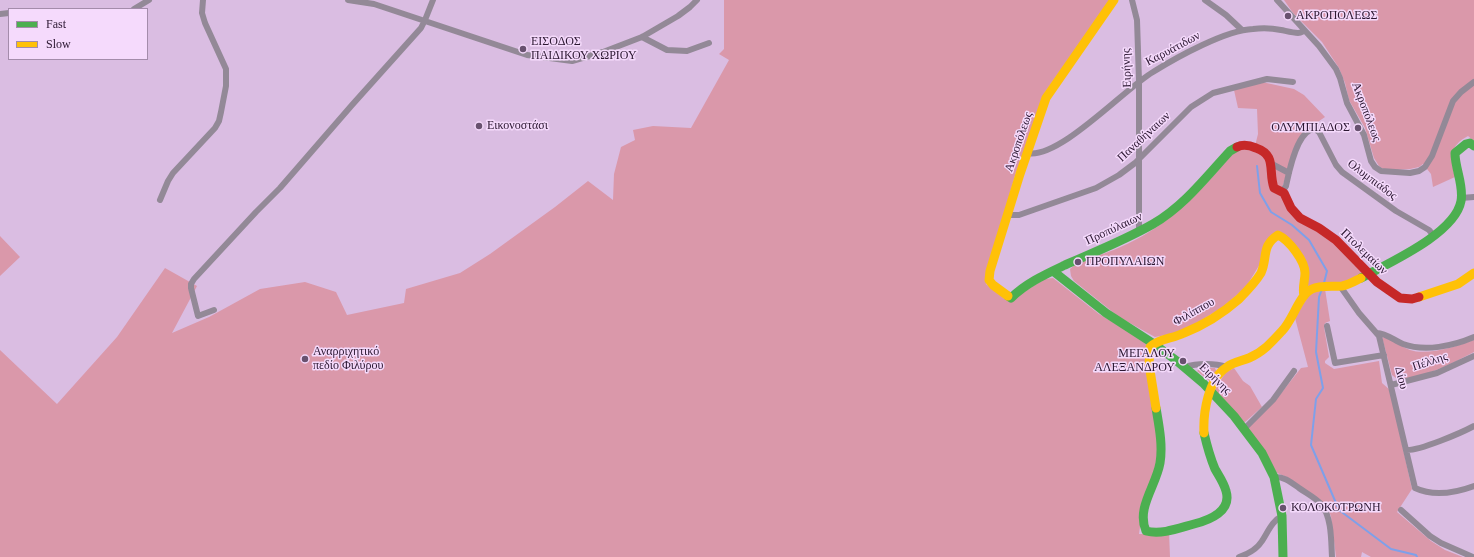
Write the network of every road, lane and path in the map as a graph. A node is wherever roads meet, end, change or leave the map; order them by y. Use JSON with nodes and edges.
{"nodes":[{"id":1,"x":149,"y":0,"type":"edge"},
{"id":2,"x":203,"y":0,"type":"edge"},
{"id":3,"x":348,"y":0,"type":"edge"},
{"id":4,"x":433,"y":0,"type":"edge"},
{"id":5,"x":696,"y":0,"type":"edge"},
{"id":6,"x":1114,"y":0,"type":"edge"},
{"id":7,"x":1133,"y":0,"type":"edge"},
{"id":8,"x":1205,"y":0,"type":"edge"},
{"id":9,"x":1277,"y":0,"type":"edge"},
{"id":10,"x":136,"y":8,"type":"edge"},
{"id":11,"x":425,"y":20,"type":"junction"},
{"id":12,"x":1242,"y":30,"type":"junction"},
{"id":13,"x":1304,"y":31,"type":"junction"},
{"id":14,"x":642,"y":36,"type":"junction"},
{"id":15,"x":709,"y":43,"type":"dead end"},
{"id":16,"x":1139,"y":81,"type":"junction"},
{"id":17,"x":1293,"y":82,"type":"dead end"},
{"id":18,"x":1474,"y":82,"type":"edge"},
{"id":19,"x":1474,"y":146,"type":"edge"},
{"id":20,"x":1028,"y":153,"type":"junction"},
{"id":21,"x":1140,"y":159,"type":"junction"},
{"id":22,"x":1272,"y":164,"type":"junction"},
{"id":23,"x":1289,"y":173,"type":"junction"},
{"id":24,"x":1282,"y":192,"type":"junction"},
{"id":25,"x":1474,"y":197,"type":"edge"},
{"id":26,"x":1461,"y":198,"type":"junction"},
{"id":27,"x":160,"y":200,"type":"dead end"},
{"id":28,"x":1008,"y":215,"type":"junction"},
{"id":29,"x":1140,"y":232,"type":"junction"},
{"id":30,"x":1434,"y":236,"type":"junction"},
{"id":31,"x":1053,"y":271,"type":"junction"},
{"id":32,"x":1370,"y":273,"type":"junction"},
{"id":33,"x":1474,"y":273,"type":"edge"},
{"id":34,"x":1340,"y":286,"type":"junction"},
{"id":35,"x":1304,"y":296,"type":"junction"},
{"id":36,"x":1011,"y":298,"type":"joint"},
{"id":37,"x":214,"y":310,"type":"dead end"},
{"id":38,"x":1327,"y":326,"type":"dead end"},
{"id":39,"x":1377,"y":333,"type":"junction"},
{"id":40,"x":1474,"y":337,"type":"edge"},
{"id":41,"x":1154,"y":344,"type":"junction"},
{"id":42,"x":1384,"y":355,"type":"junction"},
{"id":43,"x":1474,"y":356,"type":"edge"},
{"id":44,"x":1226,"y":367,"type":"junction"},
{"id":45,"x":1185,"y":368,"type":"junction"},
{"id":46,"x":1294,"y":371,"type":"dead end"},
{"id":47,"x":1391,"y":385,"type":"junction"},
{"id":48,"x":1210,"y":390,"type":"junction"},
{"id":49,"x":1474,"y":426,"type":"edge"},
{"id":50,"x":1244,"y":428,"type":"junction"},
{"id":51,"x":1406,"y":450,"type":"junction"},
{"id":52,"x":1274,"y":477,"type":"junction"},
{"id":53,"x":1474,"y":486,"type":"edge"},
{"id":54,"x":1401,"y":510,"type":"dead end"},
{"id":55,"x":1282,"y":516,"type":"junction"},
{"id":56,"x":1239,"y":557,"type":"edge"},
{"id":57,"x":1282,"y":557,"type":"edge"},
{"id":58,"x":1332,"y":557,"type":"edge"},
{"id":59,"x":1473,"y":557,"type":"edge"}],
"edges":[{"from":1,"to":10,"type":"street"},
{"from":2,"to":27,"type":"street"},
{"from":3,"to":11,"type":"street"},
{"from":4,"to":11,"type":"street"},
{"from":5,"to":14,"type":"street"},
{"from":6,"to":20,"type":"street","name":"Ακροπόλεως"},
{"from":7,"to":16,"type":"street","name":"Ειρήνης"},
{"from":8,"to":12,"type":"street"},
{"from":9,"to":13,"type":"street","name":"Ακροπόλεως"},
{"from":11,"to":14,"type":"street"},
{"from":11,"to":37,"type":"street"},
{"from":12,"to":13,"type":"street","name":"Καρυάτιδων"},
{"from":12,"to":16,"type":"street","name":"Καρυάτιδων"},
{"from":13,"to":18,"type":"street","name":"Ακροπόλεως"},
{"from":14,"to":15,"type":"street"},
{"from":16,"to":20,"type":"street","name":"Καρυάτιδων"},
{"from":16,"to":21,"type":"street","name":"Ειρήνης"},
{"from":17,"to":21,"type":"street","name":"Παναθήναιων"},
{"from":19,"to":26,"type":"street"},
{"from":20,"to":28,"type":"street","name":"Ακροπόλεως"},
{"from":21,"to":28,"type":"street","name":"Παναθήναιων"},
{"from":21,"to":29,"type":"street","name":"Ειρήνης"},
{"from":22,"to":23,"type":"street"},
{"from":22,"to":24,"type":"street","name":"Πτολεμαίων"},
{"from":22,"to":29,"type":"street","name":"Προπύλαιων"},
{"from":23,"to":24,"type":"street","name":"Ολυμπιάδος"},
{"from":23,"to":30,"type":"street","name":"Ολυμπιάδος"},
{"from":24,"to":32,"type":"street","name":"Πτολεμαίων"},
{"from":25,"to":26,"type":"street"},
{"from":26,"to":30,"type":"street"},
{"from":28,"to":36,"type":"street","name":"Ακροπόλεως"},
{"from":29,"to":31,"type":"street","name":"Προπύλαιων"},
{"from":30,"to":32,"type":"street"},
{"from":31,"to":36,"type":"street","name":"Προπύλαιων"},
{"from":31,"to":41,"type":"street","name":"Ειρήνης"},
{"from":32,"to":33,"type":"street","name":"Πτολεμαίων"},
{"from":32,"to":34,"type":"street"},
{"from":34,"to":35,"type":"street"},
{"from":34,"to":39,"type":"street","name":"Δίου"},
{"from":35,"to":41,"type":"street","name":"Φιλίππου"},
{"from":35,"to":44,"type":"street"},
{"from":38,"to":42,"type":"street"},
{"from":39,"to":40,"type":"street"},
{"from":39,"to":42,"type":"street","name":"Δίου"},
{"from":41,"to":45,"type":"street","name":"Ειρήνης"},
{"from":41,"to":48,"type":"street"},
{"from":42,"to":47,"type":"street","name":"Δίου"},
{"from":43,"to":47,"type":"street","name":"Πέλλης"},
{"from":44,"to":45,"type":"street"},
{"from":44,"to":48,"type":"street"},
{"from":45,"to":48,"type":"street","name":"Ειρήνης"},
{"from":46,"to":50,"type":"street"},
{"from":47,"to":51,"type":"street","name":"Δίου"},
{"from":48,"to":50,"type":"street","name":"Ειρήνης"},
{"from":49,"to":51,"type":"street"},
{"from":50,"to":52,"type":"street","name":"Ειρήνης"},
{"from":51,"to":53,"type":"street","name":"Δίου"},
{"from":52,"to":55,"type":"street","name":"Ειρήνης"},
{"from":52,"to":58,"type":"street"},
{"from":54,"to":59,"type":"street"},
{"from":55,"to":56,"type":"street"},
{"from":55,"to":57,"type":"street","name":"Ειρήνης"}]}
